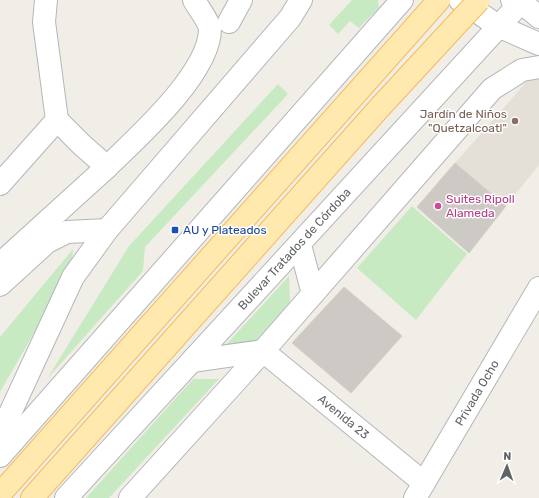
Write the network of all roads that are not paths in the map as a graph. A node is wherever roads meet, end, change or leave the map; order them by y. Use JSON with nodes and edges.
{"nodes":[{"id":1,"x":46,"y":0,"type":"edge"},
{"id":2,"x":194,"y":0,"type":"edge"},
{"id":3,"x":241,"y":0,"type":"edge"},
{"id":4,"x":306,"y":0,"type":"edge"},
{"id":5,"x":402,"y":0,"type":"edge"},
{"id":6,"x":440,"y":0,"type":"edge"},
{"id":7,"x":460,"y":0,"type":"edge"},
{"id":8,"x":478,"y":0,"type":"edge"},
{"id":9,"x":519,"y":1,"type":"edge"},
{"id":10,"x":296,"y":9,"type":"edge"},
{"id":11,"x":539,"y":17,"type":"edge"},
{"id":12,"x":229,"y":22,"type":"dead end"},
{"id":13,"x":498,"y":26,"type":"junction"},
{"id":14,"x":539,"y":44,"type":"edge"},
{"id":15,"x":539,"y":67,"type":"edge"},
{"id":16,"x":57,"y":120,"type":"junction"},
{"id":17,"x":107,"y":167,"type":"junction"},
{"id":18,"x":0,"y":184,"type":"edge"},
{"id":19,"x":107,"y":230,"type":"junction"},
{"id":20,"x":300,"y":245,"type":"junction"},
{"id":21,"x":0,"y":264,"type":"edge"},
{"id":22,"x":0,"y":285,"type":"edge"},
{"id":23,"x":539,"y":288,"type":"edge"},
{"id":24,"x":313,"y":294,"type":"junction"},
{"id":25,"x":263,"y":351,"type":"junction"},
{"id":26,"x":192,"y":361,"type":"junction"},
{"id":27,"x":0,"y":435,"type":"edge"},
{"id":28,"x":0,"y":456,"type":"edge"},
{"id":29,"x":420,"y":490,"type":"edge"},
{"id":30,"x":0,"y":494,"type":"edge"},
{"id":31,"x":32,"y":498,"type":"edge"},
{"id":32,"x":66,"y":498,"type":"edge"},
{"id":33,"x":130,"y":498,"type":"edge"}],
"edges":[{"from":1,"to":16,"type":"street"},
{"from":2,"to":17,"type":"street"},
{"from":3,"to":12,"type":"street"},
{"from":4,"to":10,"type":"street"},
{"from":5,"to":28,"type":"street"},
{"from":6,"to":30,"type":"main road"},
{"from":7,"to":13,"type":"street"},
{"from":8,"to":31,"type":"main road","bridge":true},
{"from":9,"to":11,"type":"street"},
{"from":9,"to":13,"type":"street","name":"Bulevar Tratados de Córdoba"},
{"from":10,"to":19,"type":"street"},
{"from":13,"to":14,"type":"street"},
{"from":13,"to":20,"type":"street","name":"Bulevar Tratados de Córdoba"},
{"from":15,"to":24,"type":"street"},
{"from":16,"to":17,"type":"street"},
{"from":16,"to":18,"type":"street"},
{"from":17,"to":21,"type":"street"},
{"from":19,"to":22,"type":"street"},
{"from":19,"to":27,"type":"street"},
{"from":20,"to":24,"type":"street"},
{"from":20,"to":26,"type":"street","name":"Bulevar Tratados de Córdoba"},
{"from":23,"to":29,"type":"street","name":"Privada Ocho"},
{"from":24,"to":25,"type":"street"},
{"from":25,"to":26,"type":"street"},
{"from":25,"to":29,"type":"street","name":"Avenida 23"},
{"from":25,"to":33,"type":"street"},
{"from":26,"to":32,"type":"street","name":"Bulevar Tratados de Córdoba"}]}
